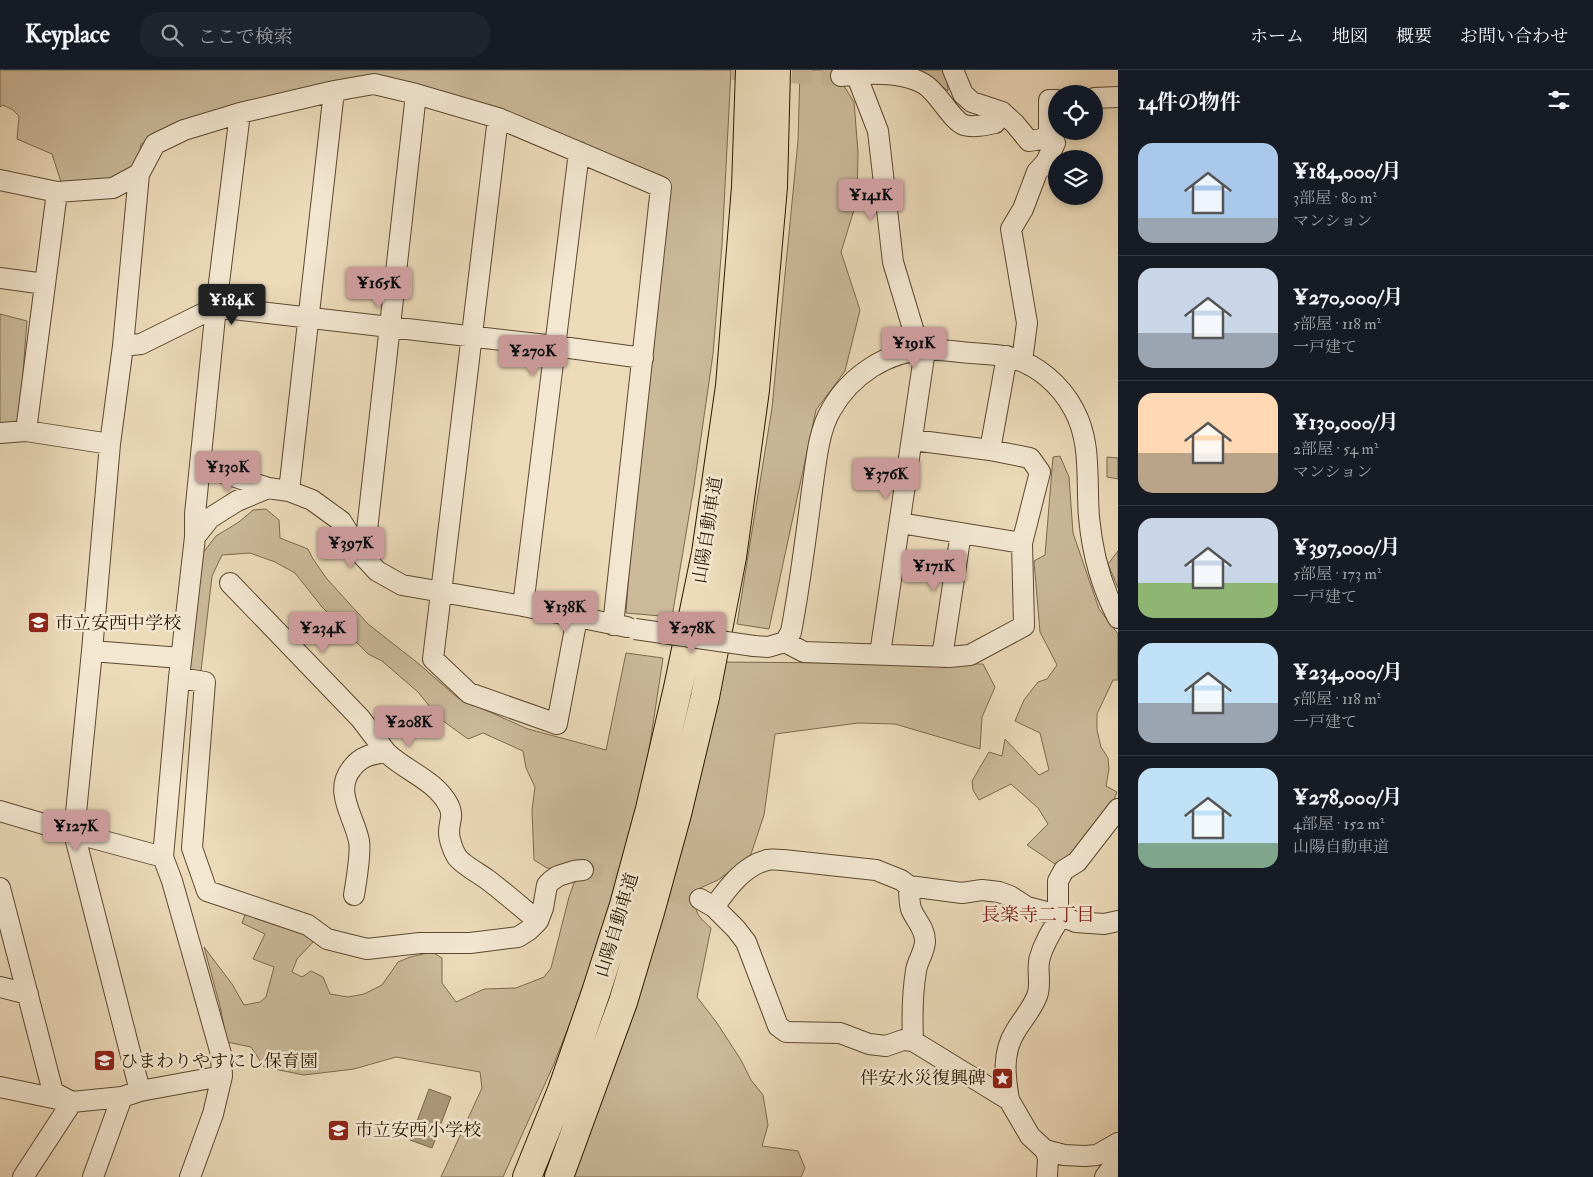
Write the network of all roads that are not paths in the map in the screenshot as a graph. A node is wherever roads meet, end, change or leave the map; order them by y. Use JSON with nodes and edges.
{"nodes":[{"id":1,"x":750,"y":70,"type":"edge"},
{"id":2,"x":776,"y":70,"type":"edge"},
{"id":3,"x":953,"y":70,"type":"edge"},
{"id":4,"x":334,"y":91,"type":"junction"},
{"id":5,"x":416,"y":94,"type":"junction"},
{"id":6,"x":1118,"y":97,"type":"edge"},
{"id":7,"x":1103,"y":98,"type":"edge"},
{"id":8,"x":1002,"y":112,"type":"junction"},
{"id":9,"x":240,"y":113,"type":"junction"},
{"id":10,"x":498,"y":118,"type":"junction"},
{"id":11,"x":1048,"y":135,"type":"edge"},
{"id":12,"x":1053,"y":140,"type":"edge"},
{"id":13,"x":579,"y":152,"type":"junction"},
{"id":14,"x":139,"y":174,"type":"junction"},
{"id":15,"x":0,"y":180,"type":"edge"},
{"id":16,"x":57,"y":192,"type":"junction"},
{"id":17,"x":0,"y":278,"type":"edge"},
{"id":18,"x":45,"y":284,"type":"junction"},
{"id":19,"x":216,"y":307,"type":"junction"},
{"id":20,"x":309,"y":317,"type":"junction"},
{"id":21,"x":390,"y":328,"type":"junction"},
{"id":22,"x":472,"y":338,"type":"junction"},
{"id":23,"x":123,"y":346,"type":"junction"},
{"id":24,"x":555,"y":346,"type":"junction"},
{"id":25,"x":925,"y":350,"type":"junction"},
{"id":26,"x":643,"y":358,"type":"junction"},
{"id":27,"x":1015,"y":358,"type":"junction"},
{"id":28,"x":26,"y":431,"type":"junction"},
{"id":29,"x":0,"y":433,"type":"edge"},
{"id":30,"x":912,"y":440,"type":"junction"},
{"id":31,"x":110,"y":444,"type":"junction"},
{"id":32,"x":990,"y":450,"type":"junction"},
{"id":33,"x":200,"y":465,"type":"junction"},
{"id":34,"x":268,"y":488,"type":"junction"},
{"id":35,"x":289,"y":491,"type":"junction"},
{"id":36,"x":900,"y":523,"type":"junction"},
{"id":37,"x":961,"y":533,"type":"junction"},
{"id":38,"x":196,"y":537,"type":"junction"},
{"id":39,"x":1022,"y":543,"type":"junction"},
{"id":40,"x":364,"y":557,"type":"junction"},
{"id":41,"x":230,"y":583,"type":"dead end"},
{"id":42,"x":442,"y":591,"type":"junction"},
{"id":43,"x":524,"y":606,"type":"junction"},
{"id":44,"x":577,"y":618,"type":"junction"},
{"id":45,"x":1118,"y":618,"type":"edge"},
{"id":46,"x":613,"y":625,"type":"junction"},
{"id":47,"x":785,"y":642,"type":"junction"},
{"id":48,"x":92,"y":651,"type":"junction"},
{"id":49,"x":880,"y":654,"type":"junction"},
{"id":50,"x":942,"y":657,"type":"junction"},
{"id":51,"x":181,"y":658,"type":"junction"},
{"id":52,"x":179,"y":678,"type":"junction"},
{"id":53,"x":386,"y":752,"type":"junction"},
{"id":54,"x":1118,"y":809,"type":"edge"},
{"id":55,"x":0,"y":811,"type":"edge"},
{"id":56,"x":74,"y":833,"type":"junction"},
{"id":57,"x":163,"y":857,"type":"junction"},
{"id":58,"x":583,"y":870,"type":"tunnel mouth"},
{"id":59,"x":909,"y":886,"type":"junction"},
{"id":60,"x":354,"y":895,"type":"dead end"},
{"id":61,"x":1,"y":896,"type":"edge"},
{"id":62,"x":1061,"y":916,"type":"junction"},
{"id":63,"x":538,"y":921,"type":"junction"},
{"id":64,"x":1118,"y":921,"type":"edge"},
{"id":65,"x":0,"y":987,"type":"edge"},
{"id":66,"x":28,"y":994,"type":"junction"},
{"id":67,"x":913,"y":1041,"type":"junction"},
{"id":68,"x":222,"y":1076,"type":"junction"},
{"id":69,"x":0,"y":1087,"type":"edge"},
{"id":70,"x":131,"y":1094,"type":"junction"},
{"id":71,"x":1009,"y":1100,"type":"junction"},
{"id":72,"x":72,"y":1102,"type":"junction"},
{"id":73,"x":1118,"y":1143,"type":"edge"},
{"id":74,"x":1045,"y":1150,"type":"junction"},
{"id":75,"x":1118,"y":1160,"type":"edge"},
{"id":76,"x":23,"y":1177,"type":"edge"},
{"id":77,"x":93,"y":1177,"type":"edge"},
{"id":78,"x":190,"y":1177,"type":"edge"},
{"id":79,"x":527,"y":1177,"type":"edge"},
{"id":80,"x":559,"y":1177,"type":"edge"},
{"id":81,"x":1047,"y":1177,"type":"edge"},
{"id":82,"x":1105,"y":1177,"type":"edge"}],
"edges":[{"from":1,"to":79,"type":"highway","name":"山陽自動車道"},
{"from":2,"to":80,"type":"highway","name":"山陽自動車道"},
{"from":3,"to":8,"type":"street"},
{"from":4,"to":5,"type":"street"},
{"from":4,"to":9,"type":"street"},
{"from":4,"to":20,"type":"street"},
{"from":5,"to":10,"type":"street"},
{"from":5,"to":21,"type":"street"},
{"from":6,"to":7,"type":"street"},
{"from":8,"to":11,"type":"street"},
{"from":8,"to":25,"type":"street"},
{"from":9,"to":14,"type":"street"},
{"from":9,"to":19,"type":"street"},
{"from":10,"to":13,"type":"street"},
{"from":10,"to":22,"type":"street"},
{"from":12,"to":27,"type":"street"},
{"from":13,"to":24,"type":"street"},
{"from":13,"to":26,"type":"street"},
{"from":14,"to":16,"type":"street"},
{"from":14,"to":23,"type":"street"},
{"from":15,"to":16,"type":"street"},
{"from":16,"to":18,"type":"street"},
{"from":17,"to":18,"type":"street"},
{"from":18,"to":28,"type":"street"},
{"from":19,"to":20,"type":"street"},
{"from":19,"to":23,"type":"street"},
{"from":19,"to":33,"type":"street"},
{"from":20,"to":21,"type":"street"},
{"from":20,"to":35,"type":"street"},
{"from":21,"to":22,"type":"street"},
{"from":21,"to":40,"type":"street"},
{"from":22,"to":24,"type":"street"},
{"from":22,"to":42,"type":"street"},
{"from":23,"to":31,"type":"street"},
{"from":24,"to":26,"type":"street"},
{"from":24,"to":43,"type":"street"},
{"from":25,"to":27,"type":"street"},
{"from":25,"to":30,"type":"street"},
{"from":25,"to":47,"type":"street"},
{"from":26,"to":46,"type":"street"},
{"from":27,"to":32,"type":"street"},
{"from":27,"to":45,"type":"street"},
{"from":28,"to":29,"type":"street"},
{"from":28,"to":31,"type":"street"},
{"from":30,"to":32,"type":"street"},
{"from":30,"to":36,"type":"street"},
{"from":31,"to":48,"type":"street"},
{"from":32,"to":39,"type":"street"},
{"from":33,"to":34,"type":"street"},
{"from":33,"to":38,"type":"street"},
{"from":34,"to":35,"type":"street"},
{"from":34,"to":38,"type":"street"},
{"from":35,"to":40,"type":"street"},
{"from":36,"to":37,"type":"street"},
{"from":36,"to":49,"type":"street"},
{"from":37,"to":39,"type":"street"},
{"from":37,"to":50,"type":"street"},
{"from":38,"to":51,"type":"street"},
{"from":39,"to":50,"type":"street"},
{"from":40,"to":42,"type":"street"},
{"from":41,"to":53,"type":"street"},
{"from":42,"to":43,"type":"street"},
{"from":42,"to":44,"type":"street"},
{"from":43,"to":44,"type":"street"},
{"from":44,"to":46,"type":"street"},
{"from":46,"to":47,"type":"street","bridge":true},
{"from":47,"to":49,"type":"street"},
{"from":48,"to":51,"type":"street"},
{"from":48,"to":56,"type":"street"},
{"from":49,"to":50,"type":"street"},
{"from":51,"to":52,"type":"street"},
{"from":52,"to":57,"type":"street"},
{"from":52,"to":63,"type":"street"},
{"from":53,"to":60,"type":"street"},
{"from":53,"to":63,"type":"street"},
{"from":54,"to":62,"type":"street"},
{"from":55,"to":56,"type":"street"},
{"from":56,"to":57,"type":"street"},
{"from":56,"to":70,"type":"street"},
{"from":57,"to":68,"type":"street"},
{"from":58,"to":63,"type":"street"},
{"from":59,"to":62,"type":"street"},
{"from":59,"to":67,"type":"street"},
{"from":59,"to":67,"type":"street"},
{"from":61,"to":66,"type":"street"},
{"from":62,"to":64,"type":"street"},
{"from":62,"to":71,"type":"street"},
{"from":65,"to":66,"type":"street"},
{"from":66,"to":72,"type":"street"},
{"from":67,"to":71,"type":"street"},
{"from":68,"to":70,"type":"street"},
{"from":68,"to":78,"type":"street"},
{"from":69,"to":72,"type":"street"},
{"from":70,"to":72,"type":"street"},
{"from":70,"to":77,"type":"street"},
{"from":71,"to":74,"type":"street"},
{"from":72,"to":76,"type":"street"},
{"from":73,"to":74,"type":"street"},
{"from":74,"to":81,"type":"street"},
{"from":75,"to":82,"type":"street"}]}
